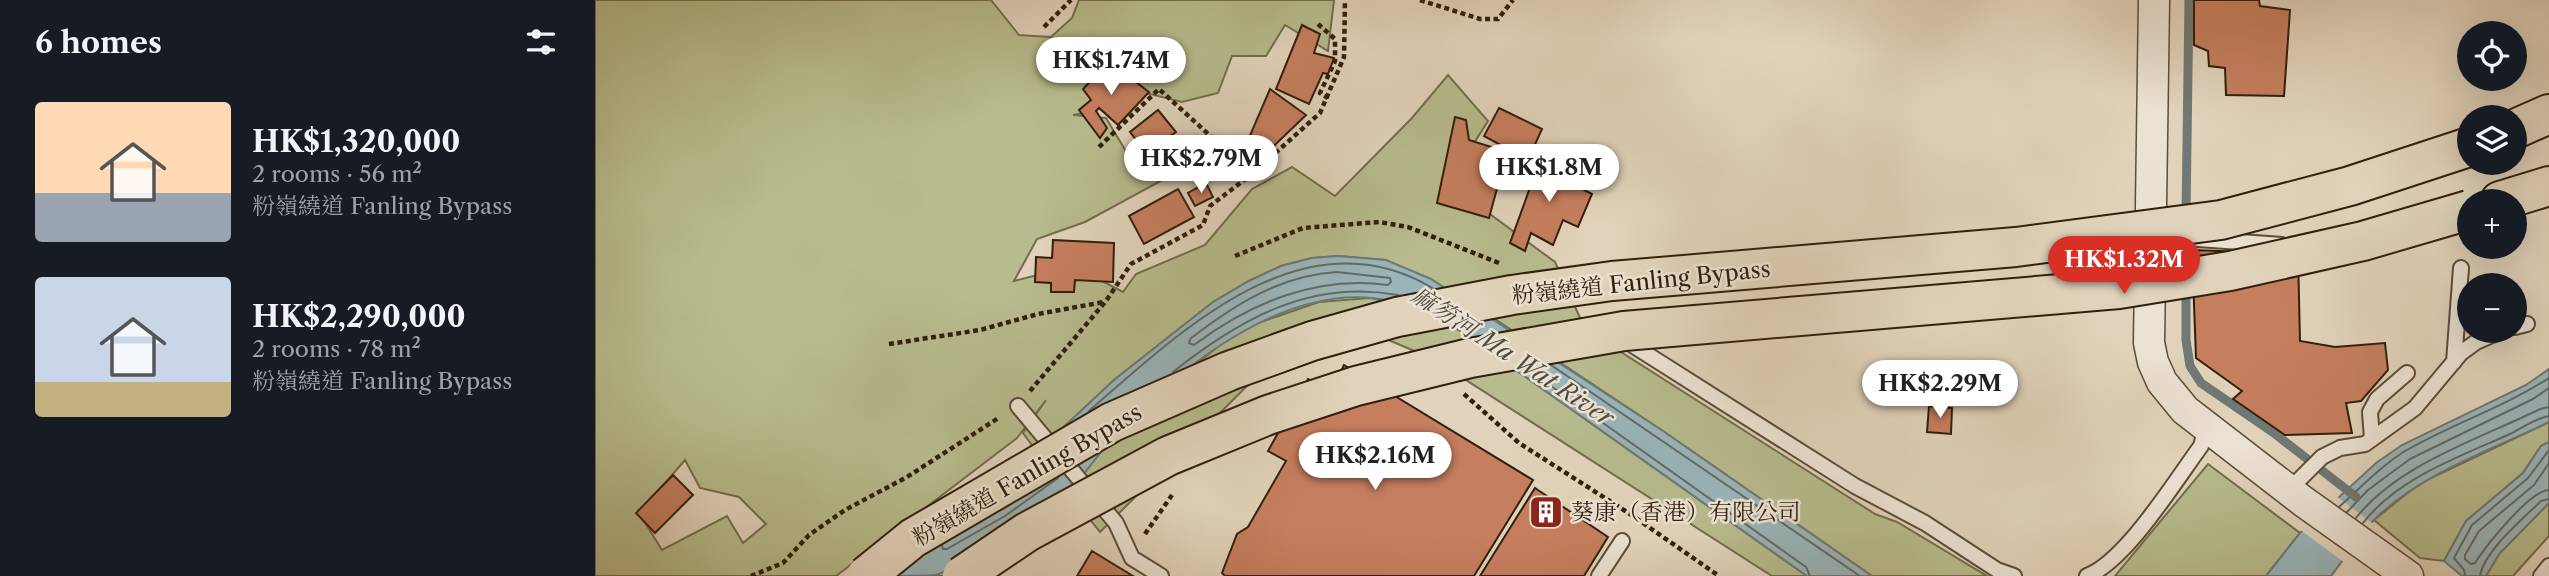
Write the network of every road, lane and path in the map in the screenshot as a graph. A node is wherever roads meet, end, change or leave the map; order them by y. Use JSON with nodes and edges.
{"nodes":[{"id":1,"x":1071,"y":0,"type":"edge"},
{"id":2,"x":1345,"y":0,"type":"edge"},
{"id":3,"x":1420,"y":0,"type":"edge"},
{"id":4,"x":1513,"y":0,"type":"edge"},
{"id":5,"x":2154,"y":0,"type":"edge"},
{"id":6,"x":1318,"y":24,"type":"dead end"},
{"id":7,"x":1044,"y":27,"type":"dead end"},
{"id":8,"x":1328,"y":97,"type":"junction"},
{"id":9,"x":2549,"y":114,"type":"edge"},
{"id":10,"x":2527,"y":124,"type":"edge"},
{"id":11,"x":1098,"y":147,"type":"dead end"},
{"id":12,"x":2457,"y":151,"type":"edge"},
{"id":13,"x":2549,"y":186,"type":"edge"},
{"id":14,"x":2527,"y":193,"type":"edge"},
{"id":15,"x":2457,"y":214,"type":"edge"},
{"id":16,"x":2151,"y":235,"type":"junction"},
{"id":17,"x":2316,"y":248,"type":"dead end"},
{"id":18,"x":1235,"y":256,"type":"dead end"},
{"id":19,"x":1508,"y":266,"type":"dead end"},
{"id":20,"x":2461,"y":268,"type":"dead end"},
{"id":21,"x":1106,"y":301,"type":"dead end"},
{"id":22,"x":1598,"y":323,"type":"dead end"},
{"id":23,"x":2475,"y":343,"type":"edge"},
{"id":24,"x":889,"y":344,"type":"dead end"},
{"id":25,"x":2453,"y":363,"type":"junction"},
{"id":26,"x":2407,"y":373,"type":"dead end"},
{"id":27,"x":1464,"y":393,"type":"dead end"},
{"id":28,"x":1018,"y":406,"type":"dead end"},
{"id":29,"x":2206,"y":427,"type":"junction"},
{"id":30,"x":2372,"y":439,"type":"junction"},
{"id":31,"x":1172,"y":494,"type":"dead end"},
{"id":32,"x":2296,"y":496,"type":"junction"},
{"id":33,"x":1622,"y":541,"type":"dead end"},
{"id":34,"x":1132,"y":558,"type":"junction"},
{"id":35,"x":2549,"y":566,"type":"edge"},
{"id":36,"x":866,"y":576,"type":"edge"},
{"id":37,"x":962,"y":576,"type":"edge"},
{"id":38,"x":1161,"y":576,"type":"edge"},
{"id":39,"x":1599,"y":576,"type":"edge"},
{"id":40,"x":1719,"y":576,"type":"edge"},
{"id":41,"x":2014,"y":576,"type":"edge"},
{"id":42,"x":2087,"y":576,"type":"edge"},
{"id":43,"x":2408,"y":576,"type":"edge"},
{"id":44,"x":2541,"y":576,"type":"edge"}],
"edges":[{"from":1,"to":7,"type":"path"},
{"from":2,"to":8,"type":"path"},
{"from":3,"to":4,"type":"path"},
{"from":5,"to":16,"type":"street"},
{"from":6,"to":8,"type":"path"},
{"from":8,"to":11,"type":"path"},
{"from":9,"to":10,"type":"highway"},
{"from":12,"to":36,"type":"highway","name":"粉嶺繞道 Fanling Bypass","bridge":true},
{"from":13,"to":14,"type":"highway"},
{"from":15,"to":37,"type":"highway","name":"粉嶺繞道 Fanling Bypass","bridge":true},
{"from":16,"to":17,"type":"lane"},
{"from":16,"to":29,"type":"street"},
{"from":18,"to":19,"type":"path"},
{"from":20,"to":25,"type":"lane"},
{"from":21,"to":24,"type":"path"},
{"from":22,"to":41,"type":"lane"},
{"from":23,"to":25,"type":"lane"},
{"from":25,"to":30,"type":"lane"},
{"from":26,"to":30,"type":"lane"},
{"from":27,"to":40,"type":"path"},
{"from":28,"to":34,"type":"lane","bridge":true},
{"from":29,"to":32,"type":"street"},
{"from":29,"to":42,"type":"lane"},
{"from":30,"to":32,"type":"lane"},
{"from":31,"to":34,"type":"path"},
{"from":32,"to":43,"type":"street"},
{"from":33,"to":39,"type":"lane"},
{"from":34,"to":38,"type":"lane"},
{"from":35,"to":44,"type":"lane"}]}
